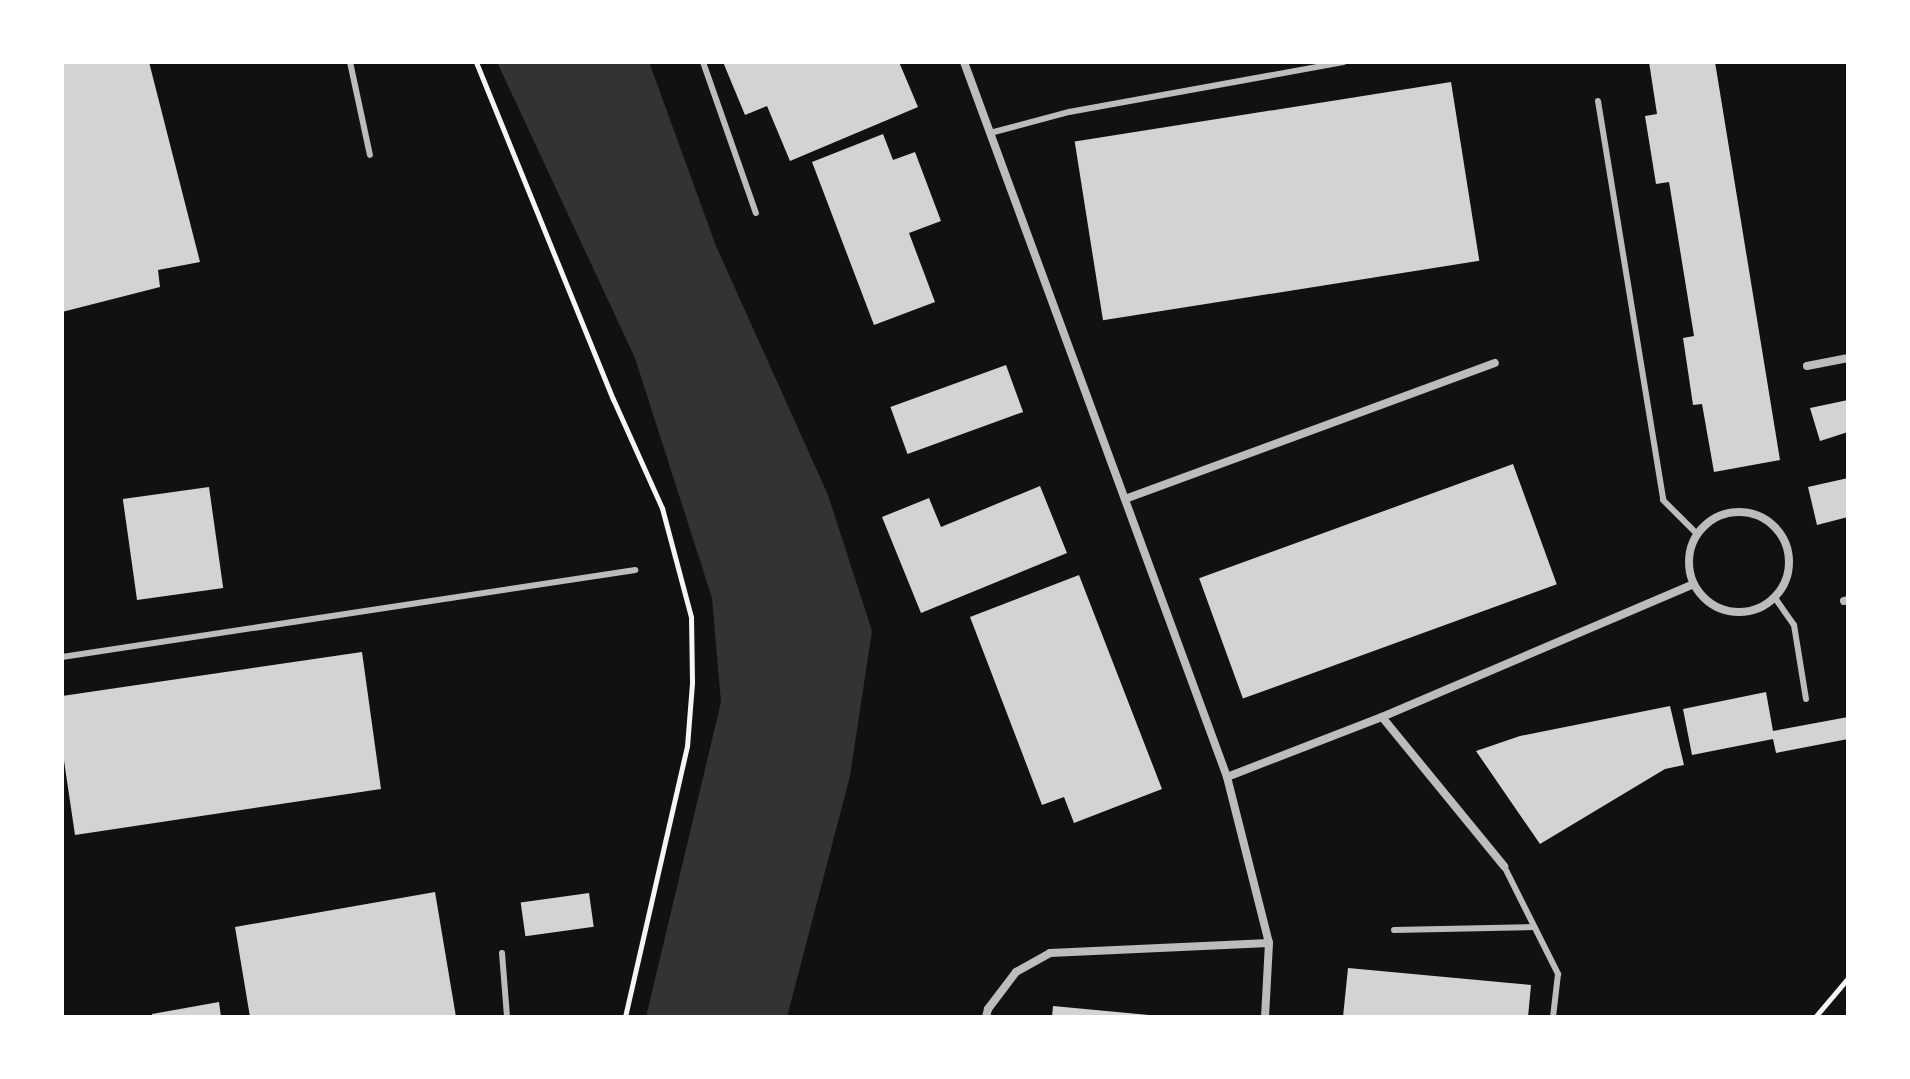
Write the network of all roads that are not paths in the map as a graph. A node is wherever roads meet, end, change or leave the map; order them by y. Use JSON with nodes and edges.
{"nodes":[{"id":1,"x":350,"y":62,"type":"edge"},
{"id":2,"x":703,"y":62,"type":"edge"},
{"id":3,"x":964,"y":62,"type":"edge"},
{"id":4,"x":1343,"y":62,"type":"edge"},
{"id":5,"x":1598,"y":101,"type":"dead end"},
{"id":6,"x":990,"y":133,"type":"junction"},
{"id":7,"x":370,"y":155,"type":"dead end"},
{"id":8,"x":756,"y":213,"type":"dead end"},
{"id":9,"x":1848,"y":358,"type":"edge"},
{"id":10,"x":1495,"y":363,"type":"dead end"},
{"id":11,"x":1807,"y":366,"type":"dead end"},
{"id":12,"x":1125,"y":499,"type":"junction"},
{"id":13,"x":1697,"y":534,"type":"junction"},
{"id":14,"x":635,"y":570,"type":"dead end"},
{"id":15,"x":1694,"y":584,"type":"junction"},
{"id":16,"x":1775,"y":598,"type":"junction"},
{"id":17,"x":62,"y":657,"type":"edge"},
{"id":18,"x":1806,"y":699,"type":"dead end"},
{"id":19,"x":1382,"y":717,"type":"junction"},
{"id":20,"x":1227,"y":777,"type":"junction"},
{"id":21,"x":1504,"y":866,"type":"joint"},
{"id":22,"x":1534,"y":927,"type":"junction"},
{"id":23,"x":1394,"y":930,"type":"dead end"},
{"id":24,"x":1269,"y":943,"type":"junction"},
{"id":25,"x":502,"y":953,"type":"dead end"},
{"id":26,"x":507,"y":1017,"type":"edge"},
{"id":27,"x":986,"y":1017,"type":"edge"},
{"id":28,"x":1265,"y":1017,"type":"edge"},
{"id":29,"x":1553,"y":1017,"type":"edge"}],
"edges":[{"from":1,"to":7,"type":"lane"},
{"from":2,"to":8,"type":"lane"},
{"from":3,"to":6,"type":"street"},
{"from":4,"to":6,"type":"lane"},
{"from":5,"to":13,"type":"lane"},
{"from":6,"to":12,"type":"street"},
{"from":9,"to":11,"type":"street"},
{"from":10,"to":12,"type":"street"},
{"from":12,"to":20,"type":"street"},
{"from":13,"to":15,"type":"street"},
{"from":13,"to":16,"type":"street"},
{"from":14,"to":17,"type":"lane"},
{"from":15,"to":16,"type":"street"},
{"from":15,"to":19,"type":"street"},
{"from":16,"to":18,"type":"lane"},
{"from":19,"to":20,"type":"street"},
{"from":19,"to":21,"type":"street"},
{"from":20,"to":24,"type":"street"},
{"from":21,"to":22,"type":"lane"},
{"from":22,"to":23,"type":"lane"},
{"from":22,"to":29,"type":"lane"},
{"from":24,"to":27,"type":"street"},
{"from":24,"to":28,"type":"street"},
{"from":25,"to":26,"type":"lane"}]}
